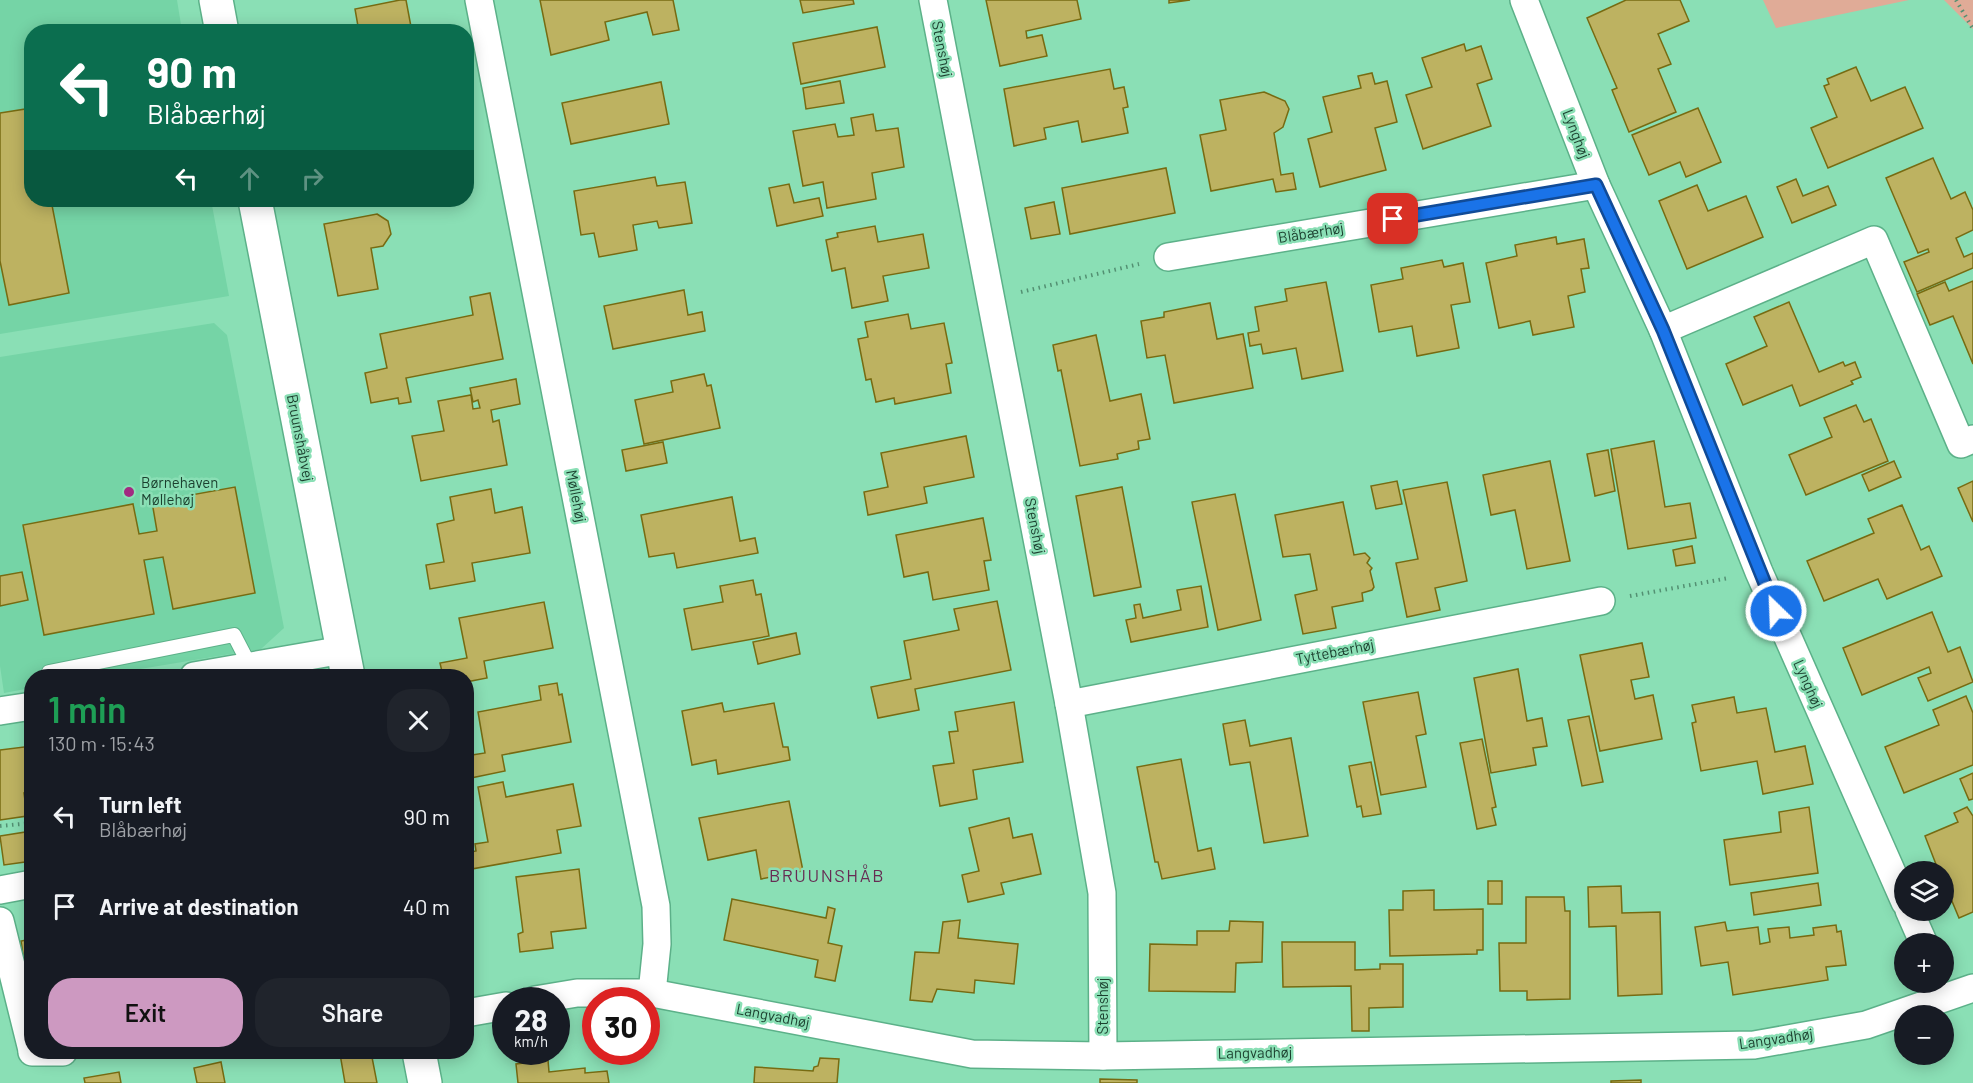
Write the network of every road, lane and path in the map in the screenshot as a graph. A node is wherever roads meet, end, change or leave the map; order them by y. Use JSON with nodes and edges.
{"nodes":[{"id":1,"x":216,"y":0,"type":"edge"},
{"id":2,"x":479,"y":0,"type":"edge"},
{"id":3,"x":933,"y":0,"type":"edge"},
{"id":4,"x":1524,"y":0,"type":"edge"},
{"id":5,"x":1956,"y":0,"type":"edge"},
{"id":6,"x":220,"y":24,"type":"edge"},
{"id":7,"x":1973,"y":29,"type":"edge"},
{"id":8,"x":1596,"y":185,"type":"junction"},
{"id":9,"x":256,"y":207,"type":"edge"},
{"id":10,"x":1168,"y":257,"type":"joint"},
{"id":11,"x":991,"y":299,"type":"junction"},
{"id":12,"x":1663,"y":330,"type":"junction"},
{"id":13,"x":1973,"y":439,"type":"edge"},
{"id":14,"x":1759,"y":572,"type":"junction"},
{"id":15,"x":1601,"y":601,"type":"joint"},
{"id":16,"x":346,"y":663,"type":"edge"},
{"id":17,"x":250,"y":666,"type":"junction"},
{"id":18,"x":64,"y":669,"type":"edge"},
{"id":19,"x":233,"y":669,"type":"edge"},
{"id":20,"x":1069,"y":704,"type":"junction"},
{"id":21,"x":24,"y":707,"type":"edge"},
{"id":22,"x":0,"y":711,"type":"edge"},
{"id":23,"x":24,"y":824,"type":"edge"},
{"id":24,"x":0,"y":826,"type":"edge"},
{"id":25,"x":1894,"y":877,"type":"edge"},
{"id":26,"x":24,"y":886,"type":"edge"},
{"id":27,"x":0,"y":890,"type":"edge"},
{"id":28,"x":0,"y":921,"type":"edge"},
{"id":29,"x":652,"y":987,"type":"edge"},
{"id":30,"x":1973,"y":988,"type":"edge"},
{"id":31,"x":1954,"y":989,"type":"edge"},
{"id":32,"x":1937,"y":993,"type":"edge"},
{"id":33,"x":660,"y":995,"type":"edge"},
{"id":34,"x":492,"y":1008,"type":"edge"},
{"id":35,"x":474,"y":1011,"type":"edge"},
{"id":36,"x":24,"y":1018,"type":"edge"},
{"id":37,"x":1103,"y":1056,"type":"junction"},
{"id":38,"x":420,"y":1059,"type":"edge"},
{"id":39,"x":425,"y":1083,"type":"edge"}],
"edges":[{"from":1,"to":6,"type":"street"},
{"from":2,"to":29,"type":"street","name":"Møllehøj"},
{"from":3,"to":11,"type":"street","name":"Stenshøj"},
{"from":4,"to":8,"type":"street","name":"Lynghøj"},
{"from":5,"to":7,"type":"path"},
{"from":8,"to":10,"type":"street","name":"Blåbærhøj"},
{"from":8,"to":12,"type":"street","name":"Lynghøj"},
{"from":9,"to":16,"type":"street","name":"Bruunshåbvej"},
{"from":10,"to":11,"type":"path"},
{"from":11,"to":20,"type":"street","name":"Stenshøj"},
{"from":12,"to":13,"type":"street"},
{"from":12,"to":14,"type":"street","name":"Lynghøj"},
{"from":14,"to":15,"type":"path"},
{"from":14,"to":25,"type":"street","name":"Lynghøj"},
{"from":15,"to":20,"type":"street","name":"Tyttebærhøj"},
{"from":16,"to":17,"type":"street"},
{"from":17,"to":18,"type":"lane"},
{"from":17,"to":19,"type":"street"},
{"from":20,"to":37,"type":"street","name":"Stenshøj"},
{"from":21,"to":22,"type":"street"},
{"from":23,"to":24,"type":"path"},
{"from":26,"to":27,"type":"street"},
{"from":28,"to":36,"type":"street"},
{"from":30,"to":31,"type":"street","name":"Langvadhøj"},
{"from":32,"to":37,"type":"street","name":"Langvadhøj"},
{"from":33,"to":37,"type":"street","name":"Langvadhøj"},
{"from":34,"to":35,"type":"street"},
{"from":38,"to":39,"type":"street"}]}
